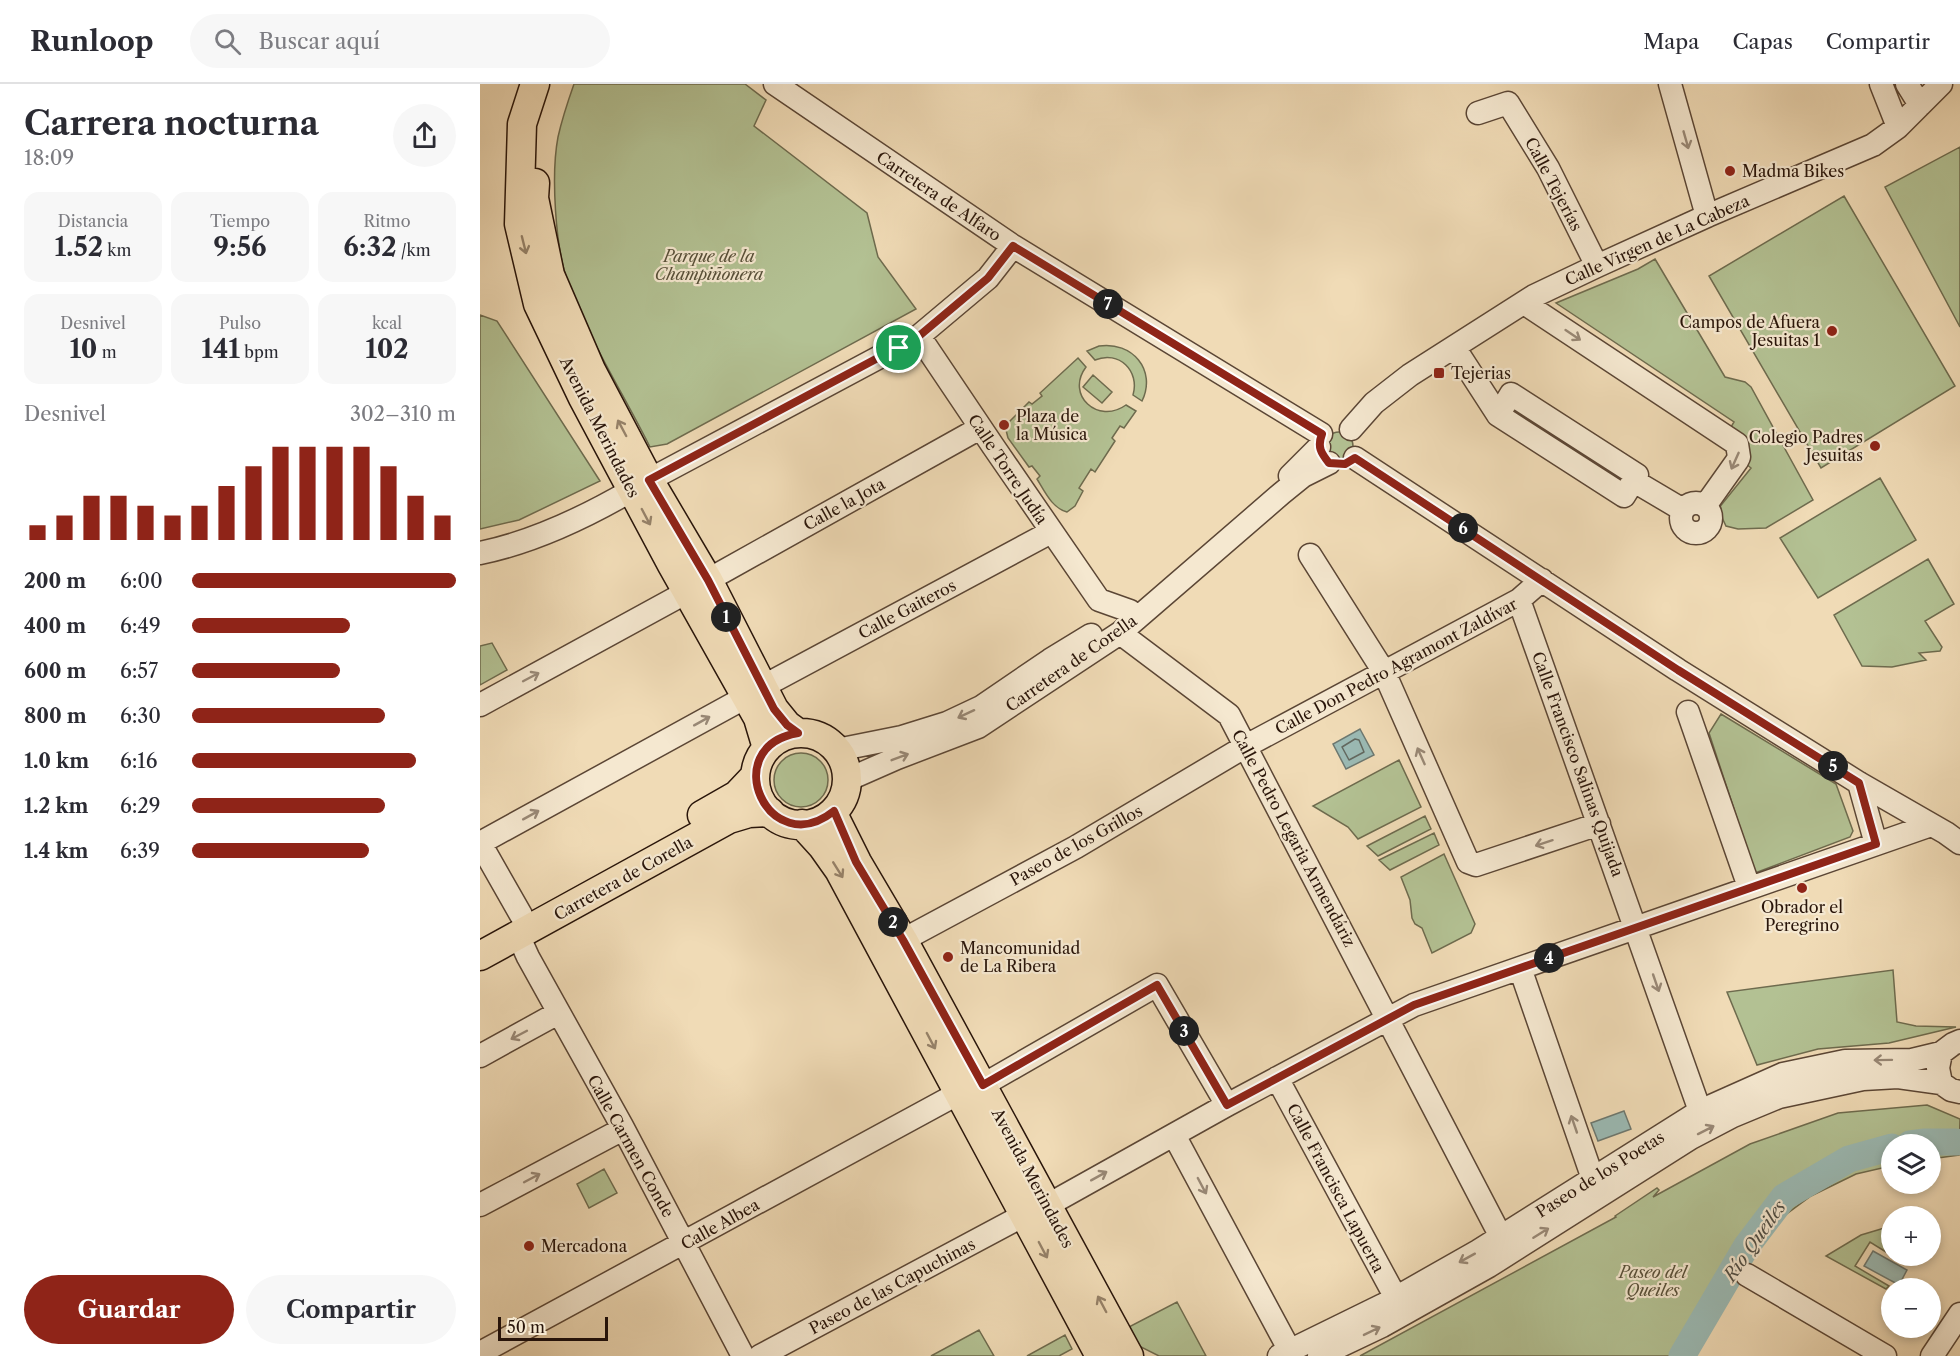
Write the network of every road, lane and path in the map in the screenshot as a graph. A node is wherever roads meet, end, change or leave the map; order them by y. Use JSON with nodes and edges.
{"nodes":[{"id":1,"x":535,"y":84,"type":"edge"},
{"id":2,"x":555,"y":84,"type":"edge"},
{"id":3,"x":775,"y":84,"type":"edge"},
{"id":4,"x":1670,"y":84,"type":"edge"},
{"id":5,"x":1881,"y":84,"type":"edge"},
{"id":6,"x":1906,"y":84,"type":"edge"},
{"id":7,"x":1941,"y":84,"type":"edge"},
{"id":8,"x":1920,"y":105,"type":"junction"},
{"id":9,"x":1478,"y":113,"type":"dead end"},
{"id":10,"x":1898,"y":127,"type":"junction"},
{"id":11,"x":1707,"y":216,"type":"junction"},
{"id":12,"x":1013,"y":246,"type":"junction"},
{"id":13,"x":1597,"y":266,"type":"junction"},
{"id":14,"x":1524,"y":303,"type":"junction"},
{"id":15,"x":919,"y":336,"type":"junction"},
{"id":16,"x":1454,"y":347,"type":"junction"},
{"id":17,"x":980,"y":428,"type":"junction"},
{"id":18,"x":1351,"y":429,"type":"junction"},
{"id":19,"x":1323,"y":448,"type":"junction"},
{"id":20,"x":1355,"y":458,"type":"junction"},
{"id":21,"x":641,"y":485,"type":"junction"},
{"id":22,"x":1051,"y":532,"type":"junction"},
{"id":23,"x":480,"y":553,"type":"edge"},
{"id":24,"x":1310,"y":555,"type":"dead end"},
{"id":25,"x":1542,"y":580,"type":"junction"},
{"id":26,"x":697,"y":586,"type":"junction"},
{"id":27,"x":1099,"y":600,"type":"junction"},
{"id":28,"x":1520,"y":600,"type":"junction"},
{"id":29,"x":1130,"y":611,"type":"junction"},
{"id":30,"x":1120,"y":633,"type":"junction"},
{"id":31,"x":1080,"y":641,"type":"junction"},
{"id":32,"x":1384,"y":672,"type":"junction"},
{"id":33,"x":754,"y":692,"type":"junction"},
{"id":34,"x":480,"y":705,"type":"edge"},
{"id":35,"x":1688,"y":712,"type":"dead end"},
{"id":36,"x":798,"y":733,"type":"junction"},
{"id":37,"x":1246,"y":746,"type":"junction"},
{"id":38,"x":767,"y":748,"type":"junction"},
{"id":39,"x":837,"y":750,"type":"junction"},
{"id":40,"x":755,"y":776,"type":"junction"},
{"id":41,"x":847,"y":780,"type":"junction"},
{"id":42,"x":1859,"y":783,"type":"junction"},
{"id":43,"x":834,"y":811,"type":"junction"},
{"id":44,"x":770,"y":812,"type":"junction"},
{"id":45,"x":802,"y":824,"type":"junction"},
{"id":46,"x":1599,"y":824,"type":"junction"},
{"id":47,"x":1949,"y":833,"type":"edge"},
{"id":48,"x":480,"y":843,"type":"edge"},
{"id":49,"x":1876,"y":844,"type":"junction"},
{"id":50,"x":1749,"y":887,"type":"junction"},
{"id":51,"x":519,"y":925,"type":"junction"},
{"id":52,"x":1636,"y":927,"type":"junction"},
{"id":53,"x":480,"y":938,"type":"edge"},
{"id":54,"x":903,"y":940,"type":"junction"},
{"id":55,"x":480,"y":956,"type":"edge"},
{"id":56,"x":1520,"y":968,"type":"junction"},
{"id":57,"x":558,"y":1014,"type":"junction"},
{"id":58,"x":1388,"y":1018,"type":"junction"},
{"id":59,"x":1950,"y":1047,"type":"edge"},
{"id":60,"x":480,"y":1056,"type":"edge"},
{"id":61,"x":1277,"y":1078,"type":"junction"},
{"id":62,"x":1950,"y":1088,"type":"edge"},
{"id":63,"x":971,"y":1089,"type":"junction"},
{"id":64,"x":1227,"y":1105,"type":"junction"},
{"id":65,"x":1700,"y":1111,"type":"junction"},
{"id":66,"x":623,"y":1129,"type":"junction"},
{"id":67,"x":1174,"y":1135,"type":"junction"},
{"id":68,"x":1593,"y":1179,"type":"junction"},
{"id":69,"x":480,"y":1205,"type":"edge"},
{"id":70,"x":1036,"y":1210,"type":"junction"},
{"id":71,"x":1501,"y":1237,"type":"junction"},
{"id":72,"x":684,"y":1244,"type":"junction"},
{"id":73,"x":1747,"y":1275,"type":"dead end"},
{"id":74,"x":1396,"y":1298,"type":"junction"},
{"id":75,"x":1960,"y":1314,"type":"edge"},
{"id":76,"x":480,"y":1353,"type":"edge"},
{"id":77,"x":1284,"y":1353,"type":"edge"},
{"id":78,"x":743,"y":1356,"type":"edge"},
{"id":79,"x":760,"y":1356,"type":"edge"},
{"id":80,"x":1100,"y":1356,"type":"edge"},
{"id":81,"x":1129,"y":1356,"type":"edge"},
{"id":82,"x":1319,"y":1356,"type":"edge"},
{"id":83,"x":1885,"y":1356,"type":"edge"},
{"id":84,"x":1932,"y":1356,"type":"edge"}],
"edges":[{"from":1,"to":21,"type":"main road","name":"Avenida Merindades","one_way":true},
{"from":21,"to":2,"type":"main road","name":"Avenida Merindades","one_way":true},
{"from":3,"to":12,"type":"street","name":"Carretera de Alfaro"},
{"from":4,"to":11,"type":"street","one_way":true},
{"from":5,"to":10,"type":"street"},
{"from":6,"to":8,"type":"street"},
{"from":7,"to":8,"type":"street","name":"Calle Virgen de La Cabeza"},
{"from":8,"to":10,"type":"street","name":"Calle Virgen de La Cabeza"},
{"from":9,"to":13,"type":"street","name":"Calle Tejerías"},
{"from":10,"to":11,"type":"street","name":"Calle Virgen de La Cabeza"},
{"from":11,"to":13,"type":"street","name":"Calle Virgen de La Cabeza"},
{"from":12,"to":15,"type":"street"},
{"from":12,"to":19,"type":"street","name":"Carretera de Alfaro"},
{"from":13,"to":14,"type":"street","name":"Calle Virgen de La Cabeza"},
{"from":14,"to":16,"type":"street","name":"Calle Virgen de La Cabeza"},
{"from":14,"to":16,"type":"street","one_way":true},
{"from":15,"to":17,"type":"street","name":"Calle Torre Judía"},
{"from":15,"to":21,"type":"street"},
{"from":16,"to":18,"type":"street","name":"Calle Virgen de La Cabeza"},
{"from":17,"to":22,"type":"street","name":"Calle Torre Judía"},
{"from":17,"to":26,"type":"street","name":"Calle la Jota"},
{"from":18,"to":19,"type":"street"},
{"from":18,"to":20,"type":"street"},
{"from":19,"to":20,"type":"street"},
{"from":19,"to":29,"type":"street","name":"Carretera de Corella"},
{"from":19,"to":30,"type":"street","name":"Carretera de Corella"},
{"from":20,"to":25,"type":"street"},
{"from":21,"to":23,"type":"street"},
{"from":21,"to":26,"type":"main road","name":"Avenida Merindades"},
{"from":22,"to":27,"type":"street","name":"Calle Torre Judía"},
{"from":22,"to":33,"type":"street","name":"Calle Gaiteros"},
{"from":24,"to":32,"type":"street"},
{"from":25,"to":28,"type":"street","name":"Calle Don Pedro Agramont Zaldívar"},
{"from":25,"to":42,"type":"street"},
{"from":26,"to":33,"type":"main road","name":"Avenida Merindades"},
{"from":34,"to":26,"type":"street","name":"Calle la Jota","one_way":true},
{"from":27,"to":29,"type":"street"},
{"from":27,"to":31,"type":"street"},
{"from":28,"to":32,"type":"street","name":"Calle Don Pedro Agramont Zaldívar"},
{"from":28,"to":46,"type":"street","name":"Calle Francisco Salinas Quijada"},
{"from":29,"to":31,"type":"street","name":"Carretera de Corella"},
{"from":30,"to":37,"type":"street","name":"Calle Pedro Legaria Armendáriz"},
{"from":41,"to":30,"type":"street","name":"Carretera de Corella","one_way":true},
{"from":31,"to":39,"type":"street","name":"Carretera de Corella","one_way":true},
{"from":32,"to":37,"type":"street","name":"Calle Don Pedro Agramont Zaldívar"},
{"from":46,"to":32,"type":"street","one_way":true},
{"from":33,"to":36,"type":"main road","name":"Avenida Merindades"},
{"from":33,"to":38,"type":"main road","name":"Avenida Merindades"},
{"from":48,"to":33,"type":"street","name":"Calle Gaiteros","one_way":true},
{"from":35,"to":50,"type":"street"},
{"from":36,"to":38,"type":"main road"},
{"from":36,"to":39,"type":"main road"},
{"from":37,"to":54,"type":"street","name":"Paseo de los Grillos"},
{"from":37,"to":58,"type":"street","name":"Calle Pedro Legaria Armendáriz"},
{"from":38,"to":40,"type":"main road"},
{"from":39,"to":41,"type":"main road"},
{"from":40,"to":44,"type":"main road"},
{"from":40,"to":51,"type":"main road","name":"Carretera de Corella"},
{"from":41,"to":43,"type":"main road"},
{"from":42,"to":47,"type":"street"},
{"from":42,"to":49,"type":"street"},
{"from":43,"to":45,"type":"main road"},
{"from":43,"to":54,"type":"main road","name":"Avenida Merindades"},
{"from":44,"to":45,"type":"main road"},
{"from":44,"to":51,"type":"main road","name":"Carretera de Corella"},
{"from":45,"to":63,"type":"main road","name":"Avenida Merindades","one_way":true},
{"from":46,"to":52,"type":"street","name":"Calle Francisco Salinas Quijada"},
{"from":47,"to":49,"type":"street","name":"Paseo de las Capuchinas"},
{"from":48,"to":51,"type":"street","name":"Calle Carmen Conde"},
{"from":49,"to":50,"type":"street","name":"Paseo de las Capuchinas"},
{"from":50,"to":52,"type":"street","name":"Paseo de las Capuchinas"},
{"from":51,"to":53,"type":"main road","name":"Carretera de Corella"},
{"from":51,"to":55,"type":"main road","name":"Carretera de Corella"},
{"from":51,"to":57,"type":"street","name":"Calle Carmen Conde"},
{"from":52,"to":56,"type":"street","name":"Paseo de las Capuchinas"},
{"from":52,"to":65,"type":"street","name":"Calle Francisco Salinas Quijada","one_way":true},
{"from":54,"to":63,"type":"main road","name":"Avenida Merindades"},
{"from":56,"to":58,"type":"street","name":"Paseo de las Capuchinas"},
{"from":68,"to":56,"type":"street","one_way":true},
{"from":57,"to":60,"type":"street","one_way":true},
{"from":57,"to":66,"type":"street","name":"Calle Carmen Conde"},
{"from":58,"to":61,"type":"street","name":"Paseo de las Capuchinas"},
{"from":58,"to":71,"type":"street","name":"Calle Pedro Legaria Armendáriz"},
{"from":59,"to":62,"type":"street","name":"Paseo de los Poetas"},
{"from":59,"to":65,"type":"street","name":"Paseo de los Poetas","one_way":true},
{"from":61,"to":64,"type":"street","name":"Paseo de las Capuchinas"},
{"from":61,"to":74,"type":"street","name":"Calle Francisca Lapuerta"},
{"from":82,"to":62,"type":"street","name":"Paseo de los Poetas","one_way":true},
{"from":63,"to":64,"type":"street","name":"Calle Albea"},
{"from":63,"to":70,"type":"main road","name":"Avenida Merindades"},
{"from":63,"to":72,"type":"street","name":"Calle Albea"},
{"from":64,"to":67,"type":"street","name":"Paseo de las Capuchinas"},
{"from":65,"to":68,"type":"street","name":"Paseo de los Poetas"},
{"from":69,"to":66,"type":"street","one_way":true},
{"from":66,"to":72,"type":"street","name":"Calle Carmen Conde"},
{"from":70,"to":67,"type":"street","name":"Paseo de las Capuchinas","one_way":true},
{"from":67,"to":77,"type":"street","one_way":true},
{"from":68,"to":71,"type":"street","name":"Paseo de los Poetas"},
{"from":70,"to":79,"type":"street","name":"Paseo de las Capuchinas"},
{"from":70,"to":80,"type":"main road","name":"Avenida Merindades","one_way":true},
{"from":81,"to":70,"type":"main road","name":"Avenida Merindades","one_way":true},
{"from":71,"to":74,"type":"street","name":"Paseo de los Poetas","one_way":true},
{"from":72,"to":76,"type":"street","name":"Calle Albea"},
{"from":72,"to":78,"type":"street","name":"Calle Carmen Conde"},
{"from":73,"to":83,"type":"street"},
{"from":74,"to":77,"type":"street","name":"Paseo de los Poetas"},
{"from":75,"to":84,"type":"street"}]}
